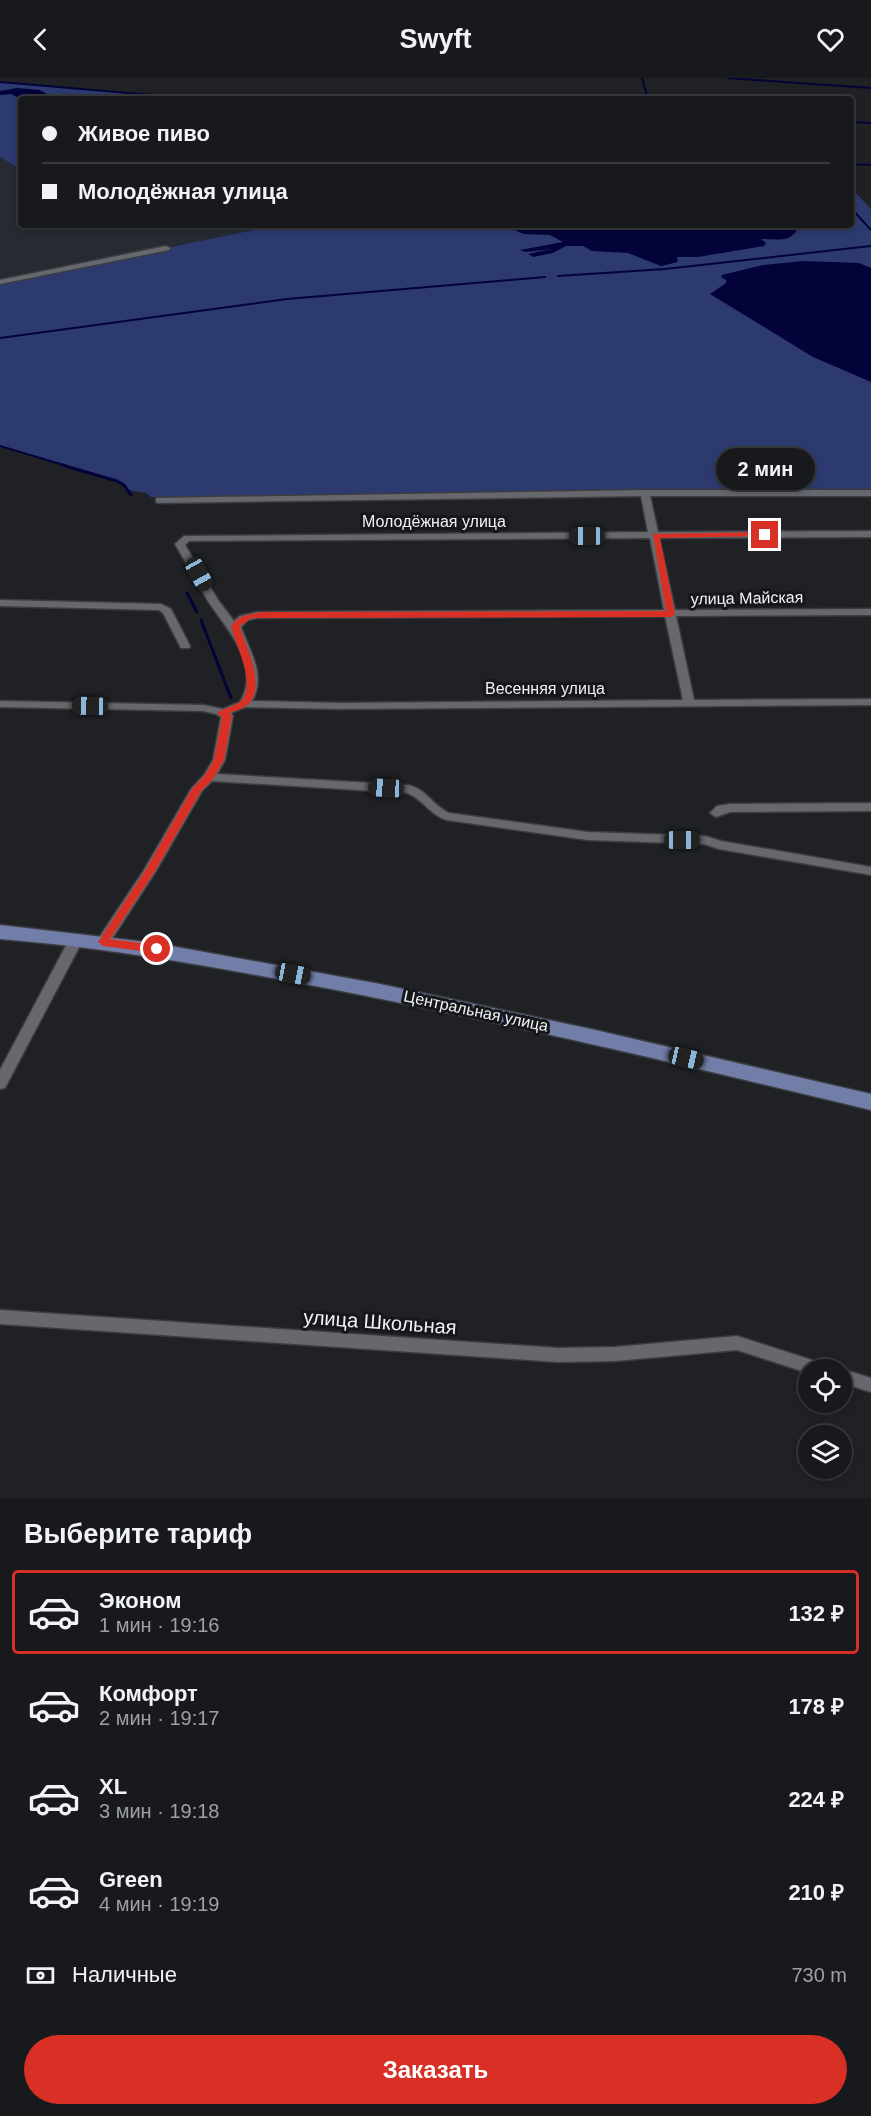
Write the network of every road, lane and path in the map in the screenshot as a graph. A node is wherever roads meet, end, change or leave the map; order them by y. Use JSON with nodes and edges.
{"nodes":[{"id":1,"x":166,"y":248,"type":"dead end"},
{"id":2,"x":0,"y":282,"type":"edge"},
{"id":3,"x":645,"y":493,"type":"junction"},
{"id":4,"x":871,"y":493,"type":"edge"},
{"id":5,"x":159,"y":500,"type":"dead end"},
{"id":6,"x":871,"y":534,"type":"edge"},
{"id":7,"x":656,"y":536,"type":"junction"},
{"id":8,"x":0,"y":603,"type":"edge"},
{"id":9,"x":871,"y":612,"type":"edge"},
{"id":10,"x":671,"y":614,"type":"junction"},
{"id":11,"x":237,"y":631,"type":"junction"},
{"id":12,"x":185,"y":646,"type":"dead end"},
{"id":13,"x":871,"y":702,"type":"edge"},
{"id":14,"x":0,"y":704,"type":"edge"},
{"id":15,"x":244,"y":704,"type":"junction"},
{"id":16,"x":689,"y":704,"type":"junction"},
{"id":17,"x":222,"y":713,"type":"junction"},
{"id":18,"x":209,"y":777,"type":"junction"},
{"id":19,"x":871,"y":807,"type":"edge"},
{"id":20,"x":716,"y":813,"type":"dead end"},
{"id":21,"x":871,"y":871,"type":"edge"},
{"id":22,"x":0,"y":932,"type":"edge"},
{"id":23,"x":77,"y":938,"type":"junction"},
{"id":24,"x":103,"y":942,"type":"junction"},
{"id":25,"x":0,"y":1084,"type":"edge"},
{"id":26,"x":871,"y":1102,"type":"edge"},
{"id":27,"x":0,"y":1317,"type":"edge"},
{"id":28,"x":798,"y":1362,"type":"edge"},
{"id":29,"x":852,"y":1379,"type":"edge"},
{"id":30,"x":871,"y":1385,"type":"edge"}],
"edges":[{"from":1,"to":2,"type":"street"},
{"from":3,"to":4,"type":"street"},
{"from":3,"to":5,"type":"street"},
{"from":3,"to":7,"type":"street"},
{"from":6,"to":7,"type":"street","name":"Молодёжная улица"},
{"from":7,"to":10,"type":"street"},
{"from":7,"to":11,"type":"street","name":"Молодёжная улица"},
{"from":8,"to":12,"type":"street"},
{"from":9,"to":10,"type":"street","name":"улица Майская"},
{"from":10,"to":11,"type":"street","name":"улица Майская"},
{"from":10,"to":16,"type":"street"},
{"from":11,"to":15,"type":"street","name":"Молодёжная улица"},
{"from":13,"to":16,"type":"street","name":"Весенняя улица"},
{"from":14,"to":17,"type":"street"},
{"from":15,"to":16,"type":"street","name":"Весенняя улица"},
{"from":15,"to":17,"type":"street","name":"Весенняя улица"},
{"from":17,"to":18,"type":"street"},
{"from":18,"to":21,"type":"street"},
{"from":18,"to":24,"type":"street"},
{"from":19,"to":20,"type":"street"},
{"from":22,"to":23,"type":"main road","name":"Центральная улица"},
{"from":23,"to":24,"type":"main road","name":"Центральная улица"},
{"from":23,"to":25,"type":"street"},
{"from":24,"to":26,"type":"main road","name":"Центральная улица"},
{"from":27,"to":28,"type":"street","name":"улица Школьная"},
{"from":29,"to":30,"type":"street"}]}
